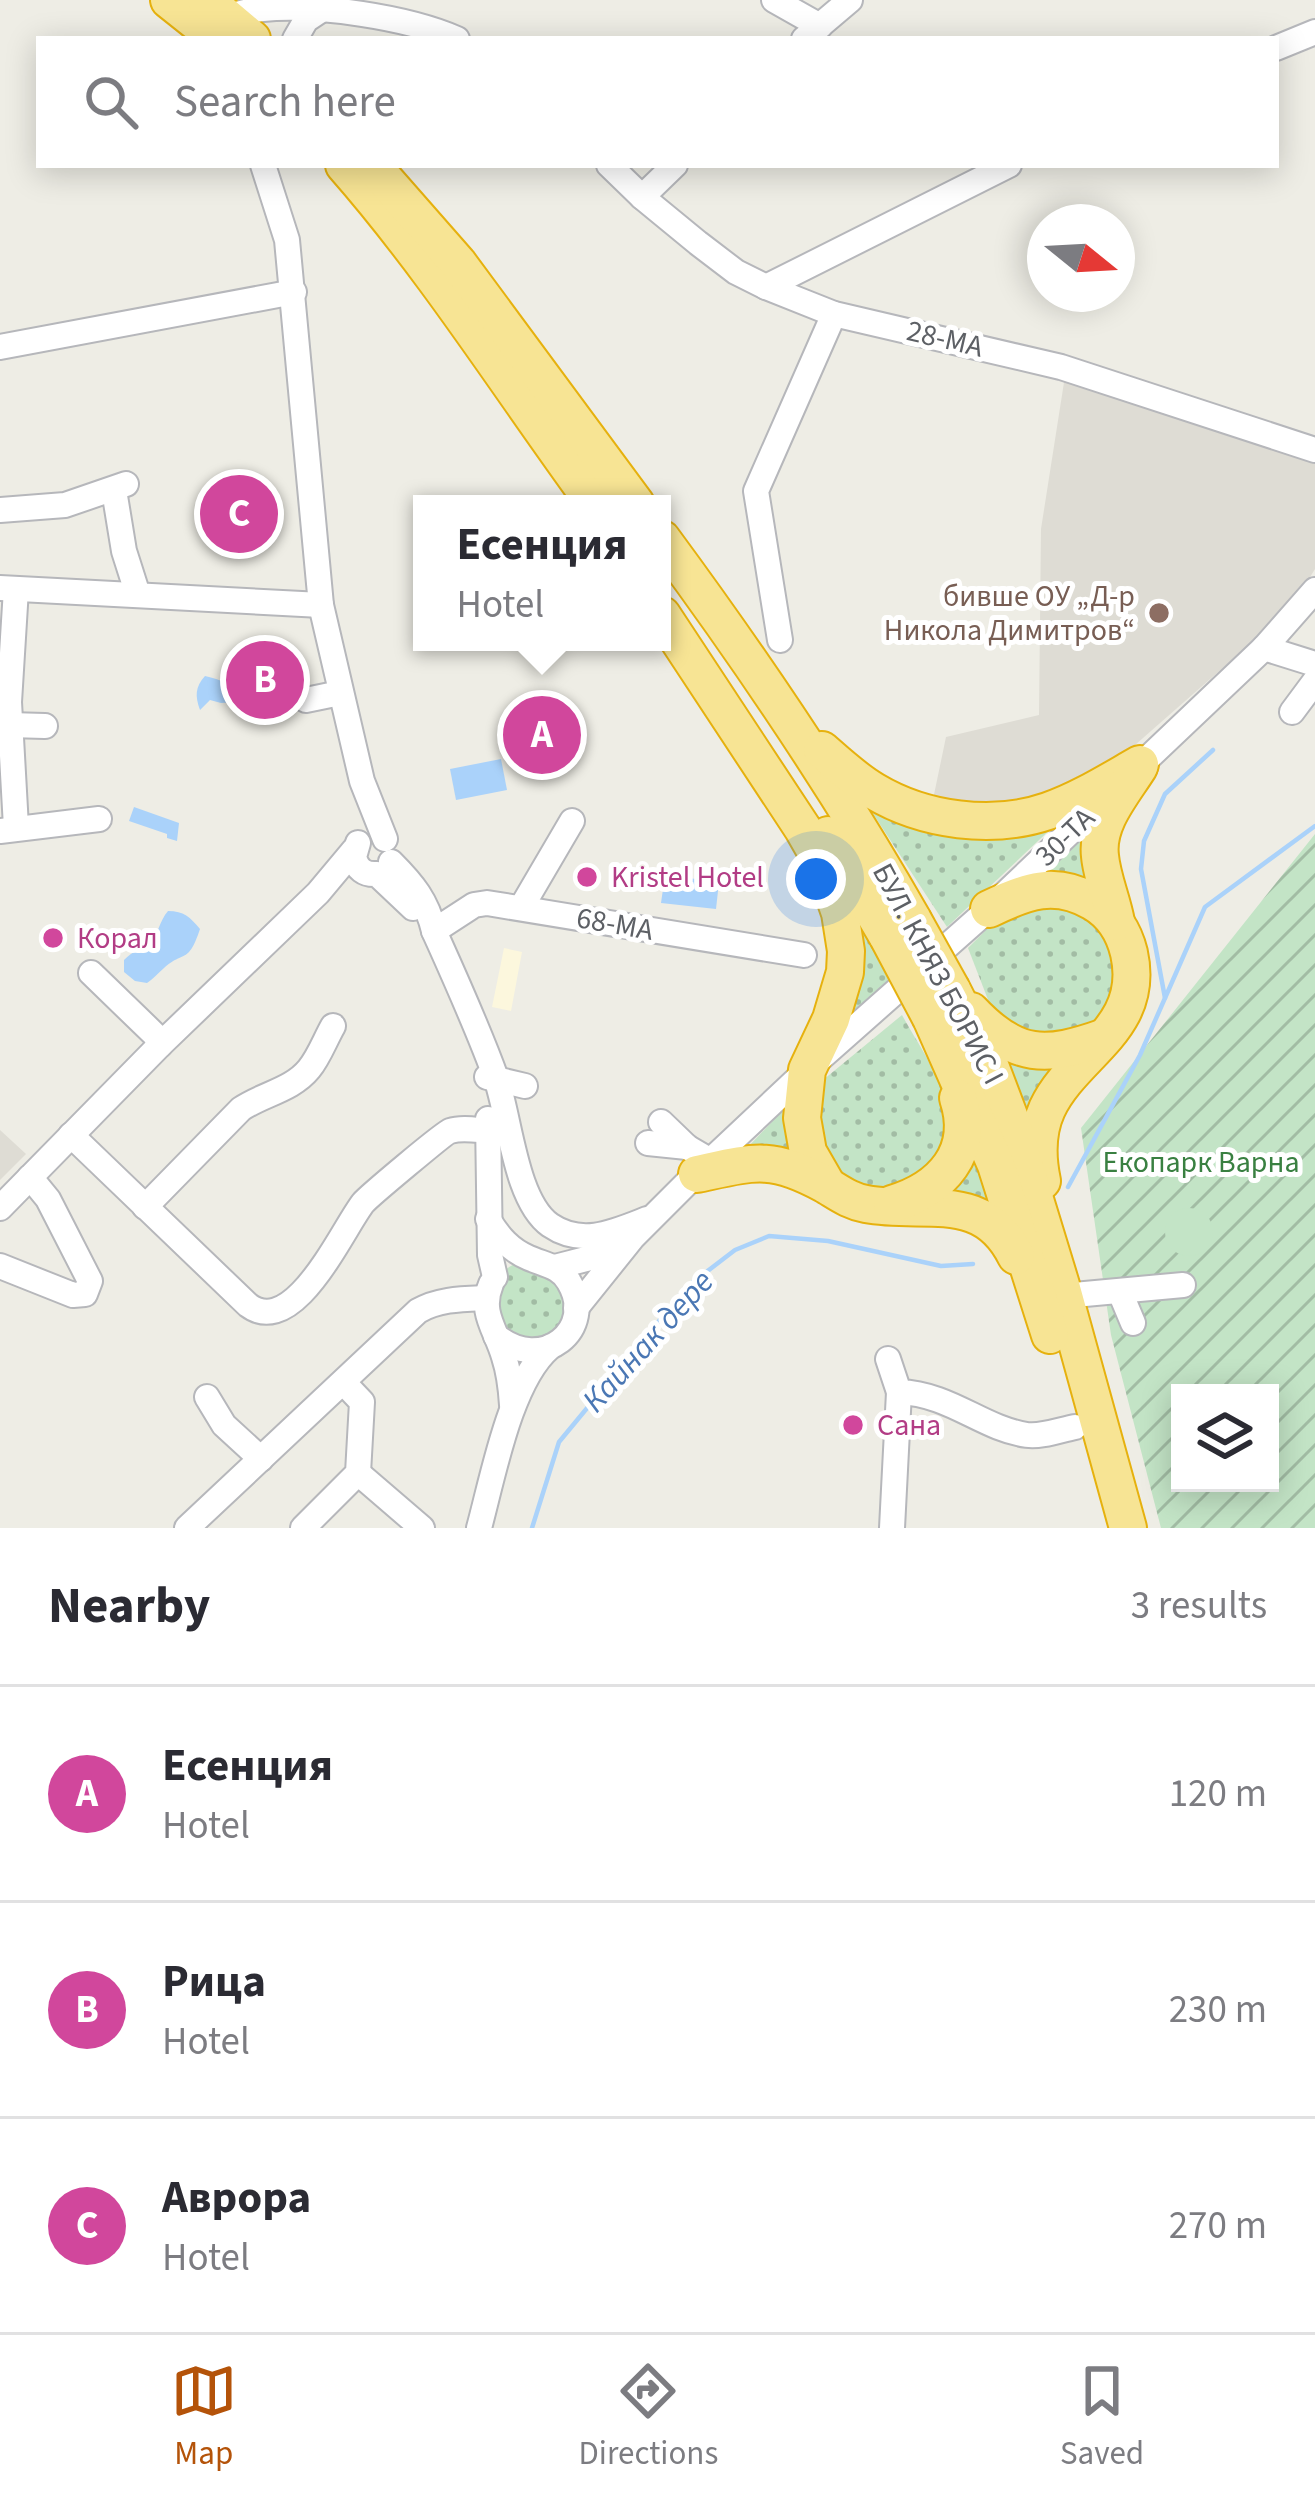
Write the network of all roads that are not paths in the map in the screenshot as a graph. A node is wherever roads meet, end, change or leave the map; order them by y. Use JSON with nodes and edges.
{"nodes":[{"id":1,"x":170,"y":0,"type":"edge"},
{"id":2,"x":774,"y":0,"type":"edge"},
{"id":3,"x":850,"y":0,"type":"edge"},
{"id":4,"x":321,"y":10,"type":"junction"},
{"id":5,"x":229,"y":19,"type":"edge"},
{"id":6,"x":400,"y":30,"type":"edge"},
{"id":7,"x":812,"y":32,"type":"edge"},
{"id":8,"x":1315,"y":32,"type":"edge"},
{"id":9,"x":298,"y":36,"type":"edge"},
{"id":10,"x":439,"y":36,"type":"edge"},
{"id":11,"x":1279,"y":48,"type":"edge"},
{"id":12,"x":264,"y":168,"type":"edge"},
{"id":13,"x":346,"y":168,"type":"edge"},
{"id":14,"x":375,"y":168,"type":"edge"},
{"id":15,"x":612,"y":168,"type":"edge"},
{"id":16,"x":672,"y":168,"type":"edge"},
{"id":17,"x":1003,"y":168,"type":"edge"},
{"id":18,"x":642,"y":197,"type":"junction"},
{"id":19,"x":766,"y":287,"type":"junction"},
{"id":20,"x":294,"y":292,"type":"junction"},
{"id":21,"x":835,"y":314,"type":"junction"},
{"id":22,"x":0,"y":347,"type":"edge"},
{"id":23,"x":1315,"y":450,"type":"edge"},
{"id":24,"x":586,"y":495,"type":"edge"},
{"id":25,"x":629,"y":495,"type":"edge"},
{"id":26,"x":0,"y":510,"type":"edge"},
{"id":27,"x":671,"y":552,"type":"edge"},
{"id":28,"x":8,"y":589,"type":"edge"},
{"id":29,"x":1315,"y":590,"type":"edge"},
{"id":30,"x":138,"y":596,"type":"junction"},
{"id":31,"x":321,"y":605,"type":"junction"},
{"id":32,"x":671,"y":608,"type":"edge"},
{"id":33,"x":671,"y":629,"type":"edge"},
{"id":34,"x":781,"y":640,"type":"dead end"},
{"id":35,"x":1264,"y":648,"type":"junction"},
{"id":36,"x":1315,"y":664,"type":"edge"},
{"id":37,"x":1315,"y":681,"type":"edge"},
{"id":38,"x":340,"y":693,"type":"junction"},
{"id":39,"x":306,"y":700,"type":"dead end"},
{"id":40,"x":1292,"y":712,"type":"dead end"},
{"id":41,"x":9,"y":713,"type":"junction"},
{"id":42,"x":793,"y":725,"type":"junction"},
{"id":43,"x":45,"y":726,"type":"dead end"},
{"id":44,"x":1141,"y":764,"type":"junction"},
{"id":45,"x":99,"y":819,"type":"dead end"},
{"id":46,"x":572,"y":821,"type":"dead end"},
{"id":47,"x":8,"y":829,"type":"edge"},
{"id":48,"x":371,"y":857,"type":"junction"},
{"id":49,"x":521,"y":908,"type":"junction"},
{"id":50,"x":989,"y":909,"type":"junction"},
{"id":51,"x":1116,"y":922,"type":"junction"},
{"id":52,"x":900,"y":928,"type":"junction"},
{"id":53,"x":434,"y":932,"type":"junction"},
{"id":54,"x":804,"y":955,"type":"dead end"},
{"id":55,"x":91,"y":973,"type":"dead end"},
{"id":56,"x":942,"y":1004,"type":"junction"},
{"id":57,"x":334,"y":1026,"type":"dead end"},
{"id":58,"x":1108,"y":1036,"type":"junction"},
{"id":59,"x":160,"y":1045,"type":"junction"},
{"id":60,"x":807,"y":1070,"type":"junction"},
{"id":61,"x":492,"y":1078,"type":"junction"},
{"id":62,"x":525,"y":1086,"type":"dead end"},
{"id":63,"x":488,"y":1131,"type":"junction"},
{"id":64,"x":655,"y":1133,"type":"dead end"},
{"id":65,"x":71,"y":1135,"type":"junction"},
{"id":66,"x":698,"y":1160,"type":"junction"},
{"id":67,"x":30,"y":1177,"type":"junction"},
{"id":68,"x":826,"y":1185,"type":"junction"},
{"id":69,"x":889,"y":1205,"type":"junction"},
{"id":70,"x":145,"y":1207,"type":"junction"},
{"id":71,"x":0,"y":1208,"type":"edge"},
{"id":72,"x":655,"y":1216,"type":"junction"},
{"id":73,"x":488,"y":1219,"type":"junction"},
{"id":74,"x":633,"y":1238,"type":"junction"},
{"id":75,"x":544,"y":1264,"type":"junction"},
{"id":76,"x":0,"y":1266,"type":"edge"},
{"id":77,"x":1184,"y":1285,"type":"dead end"},
{"id":78,"x":490,"y":1288,"type":"junction"},
{"id":79,"x":1120,"y":1292,"type":"junction"},
{"id":80,"x":1055,"y":1296,"type":"junction"},
{"id":81,"x":576,"y":1308,"type":"junction"},
{"id":82,"x":1132,"y":1323,"type":"dead end"},
{"id":83,"x":496,"y":1336,"type":"junction"},
{"id":84,"x":550,"y":1347,"type":"junction"},
{"id":85,"x":888,"y":1359,"type":"dead end"},
{"id":86,"x":344,"y":1383,"type":"junction"},
{"id":87,"x":899,"y":1392,"type":"junction"},
{"id":88,"x":207,"y":1397,"type":"dead end"},
{"id":89,"x":512,"y":1412,"type":"junction"},
{"id":90,"x":1075,"y":1427,"type":"junction"},
{"id":91,"x":261,"y":1459,"type":"junction"},
{"id":92,"x":358,"y":1473,"type":"junction"},
{"id":93,"x":188,"y":1528,"type":"edge"},
{"id":94,"x":303,"y":1528,"type":"edge"},
{"id":95,"x":422,"y":1528,"type":"edge"},
{"id":96,"x":479,"y":1528,"type":"edge"},
{"id":97,"x":892,"y":1528,"type":"edge"},
{"id":98,"x":1102,"y":1528,"type":"edge"},
{"id":99,"x":1128,"y":1528,"type":"edge"}],
"edges":[{"from":1,"to":5,"type":"highway"},
{"from":2,"to":7,"type":"street"},
{"from":3,"to":7,"type":"street"},
{"from":4,"to":5,"type":"street"},
{"from":4,"to":6,"type":"street"},
{"from":4,"to":9,"type":"street"},
{"from":6,"to":10,"type":"street"},
{"from":8,"to":11,"type":"street"},
{"from":12,"to":20,"type":"street"},
{"from":13,"to":24,"type":"highway"},
{"from":14,"to":25,"type":"highway"},
{"from":15,"to":18,"type":"street","name":"28-МА"},
{"from":16,"to":18,"type":"street"},
{"from":17,"to":19,"type":"street"},
{"from":18,"to":19,"type":"street","name":"28-МА"},
{"from":19,"to":21,"type":"street","name":"28-МА"},
{"from":20,"to":22,"type":"street"},
{"from":20,"to":31,"type":"street"},
{"from":21,"to":23,"type":"street","name":"28-МА"},
{"from":21,"to":34,"type":"street"},
{"from":26,"to":30,"type":"street"},
{"from":27,"to":42,"type":"highway","name":"БУЛ. КНЯЗ БОРИС I"},
{"from":28,"to":30,"type":"street"},
{"from":28,"to":41,"type":"street"},
{"from":29,"to":35,"type":"street","name":"30-ТА"},
{"from":30,"to":31,"type":"street"},
{"from":31,"to":38,"type":"street"},
{"from":32,"to":52,"type":"highway","name":"БУЛ. КНЯЗ БОРИС I"},
{"from":33,"to":60,"type":"highway"},
{"from":35,"to":36,"type":"street"},
{"from":35,"to":44,"type":"street","name":"30-ТА"},
{"from":37,"to":40,"type":"street"},
{"from":38,"to":39,"type":"street"},
{"from":38,"to":48,"type":"street"},
{"from":41,"to":43,"type":"street"},
{"from":41,"to":47,"type":"street"},
{"from":42,"to":44,"type":"highway"},
{"from":42,"to":52,"type":"highway","name":"БУЛ. КНЯЗ БОРИС I"},
{"from":44,"to":50,"type":"street","name":"30-ТА"},
{"from":44,"to":51,"type":"highway"},
{"from":45,"to":47,"type":"street"},
{"from":46,"to":49,"type":"street"},
{"from":48,"to":53,"type":"street"},
{"from":48,"to":59,"type":"street"},
{"from":49,"to":53,"type":"street","name":"68-МА"},
{"from":49,"to":54,"type":"street","name":"68-МА"},
{"from":50,"to":51,"type":"highway"},
{"from":50,"to":60,"type":"street","name":"30-ТА"},
{"from":51,"to":58,"type":"highway"},
{"from":52,"to":56,"type":"highway","name":"БУЛ. КНЯЗ БОРИС I","bridge":true},
{"from":53,"to":61,"type":"street"},
{"from":55,"to":59,"type":"street"},
{"from":56,"to":58,"type":"highway"},
{"from":56,"to":69,"type":"highway"},
{"from":56,"to":80,"type":"highway","name":"БУЛ. КНЯЗ БОРИС I"},
{"from":57,"to":70,"type":"street"},
{"from":58,"to":80,"type":"highway"},
{"from":59,"to":65,"type":"street"},
{"from":60,"to":66,"type":"street","name":"30-ТА"},
{"from":60,"to":68,"type":"highway"},
{"from":61,"to":62,"type":"street"},
{"from":61,"to":63,"type":"street"},
{"from":61,"to":72,"type":"street"},
{"from":63,"to":70,"type":"street"},
{"from":63,"to":73,"type":"street"},
{"from":64,"to":66,"type":"street"},
{"from":65,"to":67,"type":"street"},
{"from":65,"to":70,"type":"street"},
{"from":66,"to":68,"type":"highway"},
{"from":66,"to":72,"type":"street","name":"30-ТА"},
{"from":67,"to":71,"type":"street"},
{"from":67,"to":76,"type":"street"},
{"from":68,"to":69,"type":"highway"},
{"from":69,"to":80,"type":"highway"},
{"from":72,"to":74,"type":"street","name":"30-ТА"},
{"from":73,"to":75,"type":"street"},
{"from":73,"to":78,"type":"street"},
{"from":74,"to":75,"type":"street"},
{"from":74,"to":81,"type":"street","name":"30-ТА"},
{"from":75,"to":78,"type":"street"},
{"from":75,"to":81,"type":"street"},
{"from":77,"to":79,"type":"street"},
{"from":78,"to":83,"type":"street"},
{"from":78,"to":86,"type":"street"},
{"from":79,"to":80,"type":"street"},
{"from":79,"to":82,"type":"street"},
{"from":80,"to":90,"type":"highway","name":"БУЛ. КНЯЗ БОРИС I"},
{"from":80,"to":99,"type":"highway","name":"БУЛ. КНЯЗ БОРИС I"},
{"from":81,"to":84,"type":"street"},
{"from":83,"to":84,"type":"street"},
{"from":83,"to":89,"type":"street"},
{"from":84,"to":89,"type":"street"},
{"from":85,"to":87,"type":"street"},
{"from":86,"to":91,"type":"street"},
{"from":86,"to":92,"type":"street"},
{"from":87,"to":90,"type":"street"},
{"from":87,"to":97,"type":"street"},
{"from":88,"to":91,"type":"street"},
{"from":89,"to":96,"type":"street"},
{"from":90,"to":98,"type":"highway","name":"БУЛ. КНЯЗ БОРИС I"},
{"from":91,"to":93,"type":"street"},
{"from":92,"to":94,"type":"street"},
{"from":92,"to":95,"type":"street"}]}
